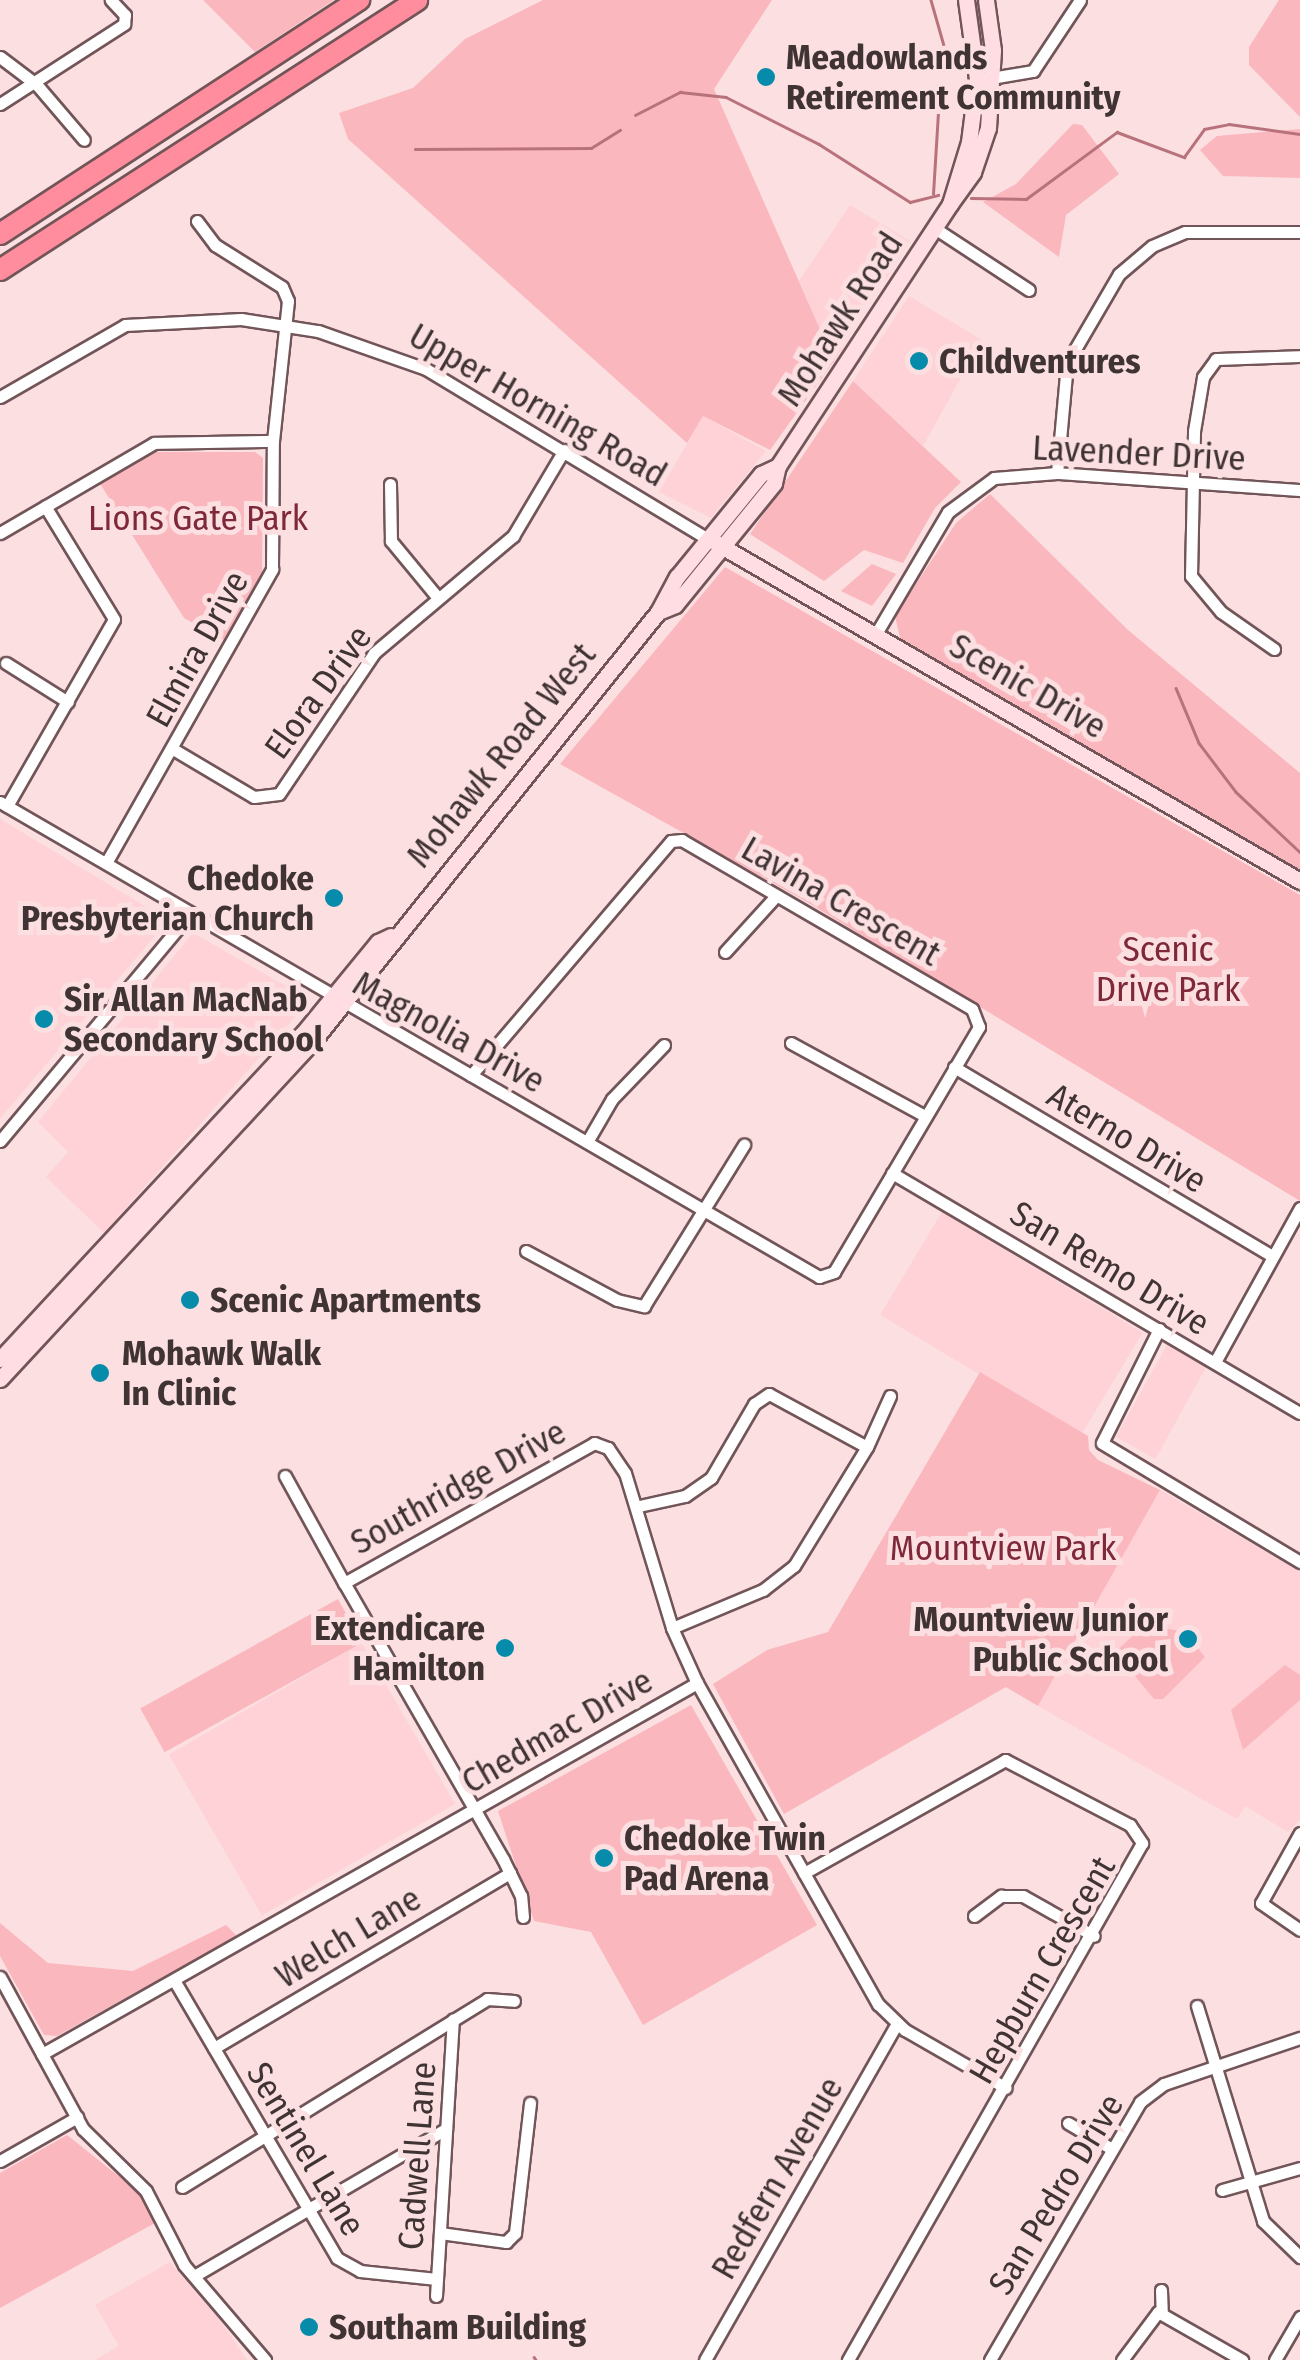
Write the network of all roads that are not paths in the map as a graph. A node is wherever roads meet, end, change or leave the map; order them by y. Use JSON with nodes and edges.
{"nodes":[{"id":1,"x":110,"y":0,"type":"edge"},
{"id":2,"x":359,"y":0,"type":"edge"},
{"id":3,"x":418,"y":0,"type":"edge"},
{"id":4,"x":966,"y":0,"type":"edge"},
{"id":5,"x":986,"y":0,"type":"edge"},
{"id":6,"x":1080,"y":0,"type":"edge"},
{"id":7,"x":0,"y":57,"type":"edge"},
{"id":8,"x":985,"y":79,"type":"junction"},
{"id":9,"x":37,"y":85,"type":"junction"},
{"id":10,"x":0,"y":104,"type":"edge"},
{"id":11,"x":84,"y":140,"type":"dead end"},
{"id":12,"x":196,"y":221,"type":"dead end"},
{"id":13,"x":936,"y":229,"type":"junction"},
{"id":14,"x":1300,"y":232,"type":"edge"},
{"id":15,"x":0,"y":234,"type":"edge"},
{"id":16,"x":0,"y":270,"type":"edge"},
{"id":17,"x":1028,"y":290,"type":"dead end"},
{"id":18,"x":286,"y":325,"type":"junction"},
{"id":19,"x":1300,"y":356,"type":"edge"},
{"id":20,"x":0,"y":397,"type":"edge"},
{"id":21,"x":273,"y":440,"type":"junction"},
{"id":22,"x":564,"y":450,"type":"junction"},
{"id":23,"x":1057,"y":474,"type":"junction"},
{"id":24,"x":1191,"y":482,"type":"junction"},
{"id":25,"x":390,"y":484,"type":"dead end"},
{"id":26,"x":1300,"y":490,"type":"edge"},
{"id":27,"x":45,"y":506,"type":"junction"},
{"id":28,"x":0,"y":532,"type":"edge"},
{"id":29,"x":716,"y":543,"type":"junction"},
{"id":30,"x":438,"y":598,"type":"junction"},
{"id":31,"x":877,"y":632,"type":"junction"},
{"id":32,"x":1274,"y":648,"type":"dead end"},
{"id":33,"x":6,"y":664,"type":"dead end"},
{"id":34,"x":68,"y":702,"type":"junction"},
{"id":35,"x":173,"y":750,"type":"junction"},
{"id":36,"x":4,"y":804,"type":"edge"},
{"id":37,"x":106,"y":863,"type":"junction"},
{"id":38,"x":1300,"y":881,"type":"edge"},
{"id":39,"x":776,"y":896,"type":"junction"},
{"id":40,"x":190,"y":914,"type":"junction"},
{"id":41,"x":725,"y":952,"type":"dead end"},
{"id":42,"x":338,"y":1001,"type":"junction"},
{"id":43,"x":792,"y":1043,"type":"dead end"},
{"id":44,"x":664,"y":1045,"type":"dead end"},
{"id":45,"x":954,"y":1066,"type":"junction"},
{"id":46,"x":471,"y":1075,"type":"junction"},
{"id":47,"x":925,"y":1116,"type":"junction"},
{"id":48,"x":0,"y":1141,"type":"edge"},
{"id":49,"x":587,"y":1142,"type":"junction"},
{"id":50,"x":744,"y":1145,"type":"dead end"},
{"id":51,"x":892,"y":1172,"type":"junction"},
{"id":52,"x":143,"y":1204,"type":"junction"},
{"id":53,"x":1300,"y":1208,"type":"edge"},
{"id":54,"x":706,"y":1212,"type":"junction"},
{"id":55,"x":141,"y":1230,"type":"junction"},
{"id":56,"x":526,"y":1251,"type":"dead end"},
{"id":57,"x":1272,"y":1256,"type":"junction"},
{"id":58,"x":819,"y":1277,"type":"joint"},
{"id":59,"x":1160,"y":1329,"type":"junction"},
{"id":60,"x":0,"y":1359,"type":"edge"},
{"id":61,"x":1214,"y":1362,"type":"junction"},
{"id":62,"x":0,"y":1379,"type":"edge"},
{"id":63,"x":890,"y":1396,"type":"dead end"},
{"id":64,"x":1300,"y":1412,"type":"edge"},
{"id":65,"x":867,"y":1447,"type":"junction"},
{"id":66,"x":285,"y":1476,"type":"dead end"},
{"id":67,"x":639,"y":1506,"type":"junction"},
{"id":68,"x":1300,"y":1562,"type":"edge"},
{"id":69,"x":344,"y":1583,"type":"junction"},
{"id":70,"x":672,"y":1628,"type":"junction"},
{"id":71,"x":697,"y":1683,"type":"junction"},
{"id":72,"x":476,"y":1810,"type":"junction"},
{"id":73,"x":1300,"y":1832,"type":"edge"},
{"id":74,"x":804,"y":1872,"type":"junction"},
{"id":75,"x":510,"y":1873,"type":"junction"},
{"id":76,"x":974,"y":1916,"type":"dead end"},
{"id":77,"x":523,"y":1918,"type":"dead end"},
{"id":78,"x":1300,"y":1930,"type":"edge"},
{"id":79,"x":1094,"y":1936,"type":"junction"},
{"id":80,"x":0,"y":1976,"type":"edge"},
{"id":81,"x":174,"y":1980,"type":"junction"},
{"id":82,"x":514,"y":2001,"type":"dead end"},
{"id":83,"x":1197,"y":2006,"type":"dead end"},
{"id":84,"x":453,"y":2020,"type":"junction"},
{"id":85,"x":898,"y":2024,"type":"junction"},
{"id":86,"x":1300,"y":2038,"type":"edge"},
{"id":87,"x":214,"y":2048,"type":"junction"},
{"id":88,"x":42,"y":2054,"type":"junction"},
{"id":89,"x":1218,"y":2067,"type":"junction"},
{"id":90,"x":1006,"y":2088,"type":"junction"},
{"id":91,"x":530,"y":2103,"type":"dead end"},
{"id":92,"x":78,"y":2118,"type":"junction"},
{"id":93,"x":1068,"y":2123,"type":"dead end"},
{"id":94,"x":446,"y":2129,"type":"junction"},
{"id":95,"x":265,"y":2136,"type":"junction"},
{"id":96,"x":1112,"y":2149,"type":"junction"},
{"id":97,"x":0,"y":2161,"type":"edge"},
{"id":98,"x":1300,"y":2168,"type":"edge"},
{"id":99,"x":1253,"y":2181,"type":"junction"},
{"id":100,"x":182,"y":2187,"type":"dead end"},
{"id":101,"x":1222,"y":2190,"type":"dead end"},
{"id":102,"x":308,"y":2209,"type":"junction"},
{"id":103,"x":440,"y":2233,"type":"junction"},
{"id":104,"x":1300,"y":2257,"type":"edge"},
{"id":105,"x":194,"y":2276,"type":"junction"},
{"id":106,"x":437,"y":2279,"type":"junction"},
{"id":107,"x":1161,"y":2290,"type":"dead end"},
{"id":108,"x":436,"y":2296,"type":"dead end"},
{"id":109,"x":1162,"y":2313,"type":"junction"},
{"id":110,"x":1300,"y":2318,"type":"edge"},
{"id":111,"x":265,"y":2360,"type":"edge"},
{"id":112,"x":705,"y":2360,"type":"edge"},
{"id":113,"x":848,"y":2360,"type":"edge"},
{"id":114,"x":990,"y":2360,"type":"edge"},
{"id":115,"x":1122,"y":2360,"type":"edge"},
{"id":116,"x":1242,"y":2360,"type":"edge"},
{"id":117,"x":1274,"y":2360,"type":"edge"}],
"edges":[{"from":1,"to":9,"type":"street"},
{"from":2,"to":15,"type":"highway"},
{"from":3,"to":16,"type":"highway"},
{"from":4,"to":8,"type":"main road","name":"Mohawk Road"},
{"from":5,"to":8,"type":"main road","name":"Mohawk Road"},
{"from":6,"to":8,"type":"street"},
{"from":7,"to":9,"type":"street"},
{"from":8,"to":13,"type":"main road","name":"Mohawk Road"},
{"from":9,"to":10,"type":"street"},
{"from":9,"to":11,"type":"street"},
{"from":12,"to":18,"type":"street"},
{"from":13,"to":17,"type":"street"},
{"from":13,"to":29,"type":"main road","name":"Mohawk Road"},
{"from":14,"to":23,"type":"street"},
{"from":18,"to":20,"type":"street","name":"Upper Horning Road"},
{"from":18,"to":21,"type":"street","name":"Elmira Drive"},
{"from":18,"to":22,"type":"street","name":"Upper Horning Road"},
{"from":19,"to":24,"type":"street"},
{"from":21,"to":27,"type":"street"},
{"from":21,"to":35,"type":"street","name":"Elmira Drive"},
{"from":22,"to":29,"type":"street","name":"Upper Horning Road"},
{"from":22,"to":30,"type":"street","name":"Elora Drive"},
{"from":23,"to":24,"type":"street","name":"Lavender Drive"},
{"from":23,"to":31,"type":"street","name":"Lavender Drive"},
{"from":24,"to":26,"type":"street","name":"Lavender Drive"},
{"from":24,"to":32,"type":"street"},
{"from":25,"to":30,"type":"street"},
{"from":27,"to":28,"type":"street"},
{"from":27,"to":34,"type":"street"},
{"from":29,"to":31,"type":"main road","name":"Scenic Drive"},
{"from":29,"to":42,"type":"main road","name":"Mohawk Road West"},
{"from":30,"to":35,"type":"street","name":"Elora Drive"},
{"from":31,"to":38,"type":"main road","name":"Scenic Drive"},
{"from":33,"to":34,"type":"street"},
{"from":34,"to":36,"type":"street"},
{"from":35,"to":37,"type":"street","name":"Elmira Drive"},
{"from":36,"to":37,"type":"street","name":"Magnolia Drive"},
{"from":37,"to":40,"type":"street","name":"Magnolia Drive"},
{"from":39,"to":41,"type":"street"},
{"from":39,"to":45,"type":"street","name":"Lavina Crescent"},
{"from":39,"to":46,"type":"street","name":"Lavina Crescent"},
{"from":40,"to":42,"type":"street","name":"Magnolia Drive"},
{"from":40,"to":48,"type":"street"},
{"from":42,"to":46,"type":"street","name":"Magnolia Drive"},
{"from":42,"to":52,"type":"main road","name":"Mohawk Road West"},
{"from":42,"to":55,"type":"main road","name":"Mohawk Road West"},
{"from":43,"to":47,"type":"street"},
{"from":44,"to":49,"type":"street"},
{"from":45,"to":47,"type":"street","name":"Lavina Crescent"},
{"from":45,"to":57,"type":"street","name":"Aterno Drive"},
{"from":46,"to":49,"type":"street","name":"Magnolia Drive"},
{"from":47,"to":51,"type":"street","name":"Lavina Crescent"},
{"from":49,"to":54,"type":"street","name":"Magnolia Drive"},
{"from":50,"to":54,"type":"street"},
{"from":51,"to":58,"type":"street","name":"Lavina Crescent"},
{"from":51,"to":59,"type":"street","name":"San Remo Drive"},
{"from":52,"to":55,"type":"main road"},
{"from":52,"to":60,"type":"main road","name":"Mohawk Road West"},
{"from":53,"to":57,"type":"street"},
{"from":54,"to":56,"type":"street"},
{"from":54,"to":58,"type":"street","name":"Magnolia Drive"},
{"from":55,"to":62,"type":"main road","name":"Mohawk Road West"},
{"from":57,"to":61,"type":"street"},
{"from":59,"to":61,"type":"street","name":"San Remo Drive"},
{"from":59,"to":68,"type":"street"},
{"from":61,"to":64,"type":"street","name":"San Remo Drive"},
{"from":63,"to":65,"type":"street"},
{"from":65,"to":67,"type":"street"},
{"from":65,"to":70,"type":"street"},
{"from":66,"to":69,"type":"street"},
{"from":67,"to":69,"type":"street","name":"Southridge Drive"},
{"from":67,"to":70,"type":"street","name":"Southridge Drive"},
{"from":69,"to":72,"type":"street","name":"Southridge Drive"},
{"from":70,"to":71,"type":"street","name":"Southridge Drive"},
{"from":71,"to":72,"type":"street","name":"Chedmac Drive"},
{"from":71,"to":74,"type":"street","name":"Chedmac Drive"},
{"from":72,"to":75,"type":"street","name":"Southridge Drive"},
{"from":72,"to":81,"type":"street","name":"Chedmac Drive"},
{"from":73,"to":78,"type":"street"},
{"from":74,"to":79,"type":"street","name":"Hepburn Crescent"},
{"from":74,"to":85,"type":"street","name":"Chedmac Drive"},
{"from":75,"to":77,"type":"street","name":"Southridge Drive"},
{"from":75,"to":87,"type":"street","name":"Welch Lane"},
{"from":76,"to":79,"type":"street"},
{"from":79,"to":90,"type":"street","name":"Hepburn Crescent"},
{"from":80,"to":88,"type":"street"},
{"from":81,"to":87,"type":"street","name":"Sentinel Lane"},
{"from":81,"to":88,"type":"street","name":"Chedmac Drive"},
{"from":82,"to":84,"type":"street"},
{"from":83,"to":89,"type":"street"},
{"from":84,"to":94,"type":"street","name":"Cadwell Lane"},
{"from":84,"to":95,"type":"street"},
{"from":85,"to":90,"type":"street","name":"Chedmac Drive"},
{"from":85,"to":112,"type":"street","name":"Redfern Avenue"},
{"from":86,"to":89,"type":"street","name":"San Pedro Drive"},
{"from":87,"to":95,"type":"street","name":"Sentinel Lane"},
{"from":88,"to":92,"type":"street"},
{"from":89,"to":96,"type":"street","name":"San Pedro Drive"},
{"from":89,"to":99,"type":"street"},
{"from":90,"to":113,"type":"street","name":"Hepburn Crescent"},
{"from":91,"to":103,"type":"street"},
{"from":92,"to":97,"type":"street"},
{"from":92,"to":105,"type":"street"},
{"from":93,"to":96,"type":"street"},
{"from":94,"to":102,"type":"street"},
{"from":94,"to":103,"type":"street","name":"Cadwell Lane"},
{"from":95,"to":100,"type":"street"},
{"from":95,"to":102,"type":"street","name":"Sentinel Lane"},
{"from":96,"to":114,"type":"street","name":"San Pedro Drive"},
{"from":98,"to":99,"type":"street"},
{"from":99,"to":101,"type":"street"},
{"from":99,"to":104,"type":"street"},
{"from":102,"to":105,"type":"street"},
{"from":102,"to":106,"type":"street","name":"Sentinel Lane"},
{"from":103,"to":106,"type":"street","name":"Cadwell Lane"},
{"from":105,"to":111,"type":"street"},
{"from":106,"to":108,"type":"street","name":"Cadwell Lane"},
{"from":107,"to":109,"type":"street"},
{"from":109,"to":115,"type":"street"},
{"from":109,"to":116,"type":"street"},
{"from":110,"to":117,"type":"street"}]}
